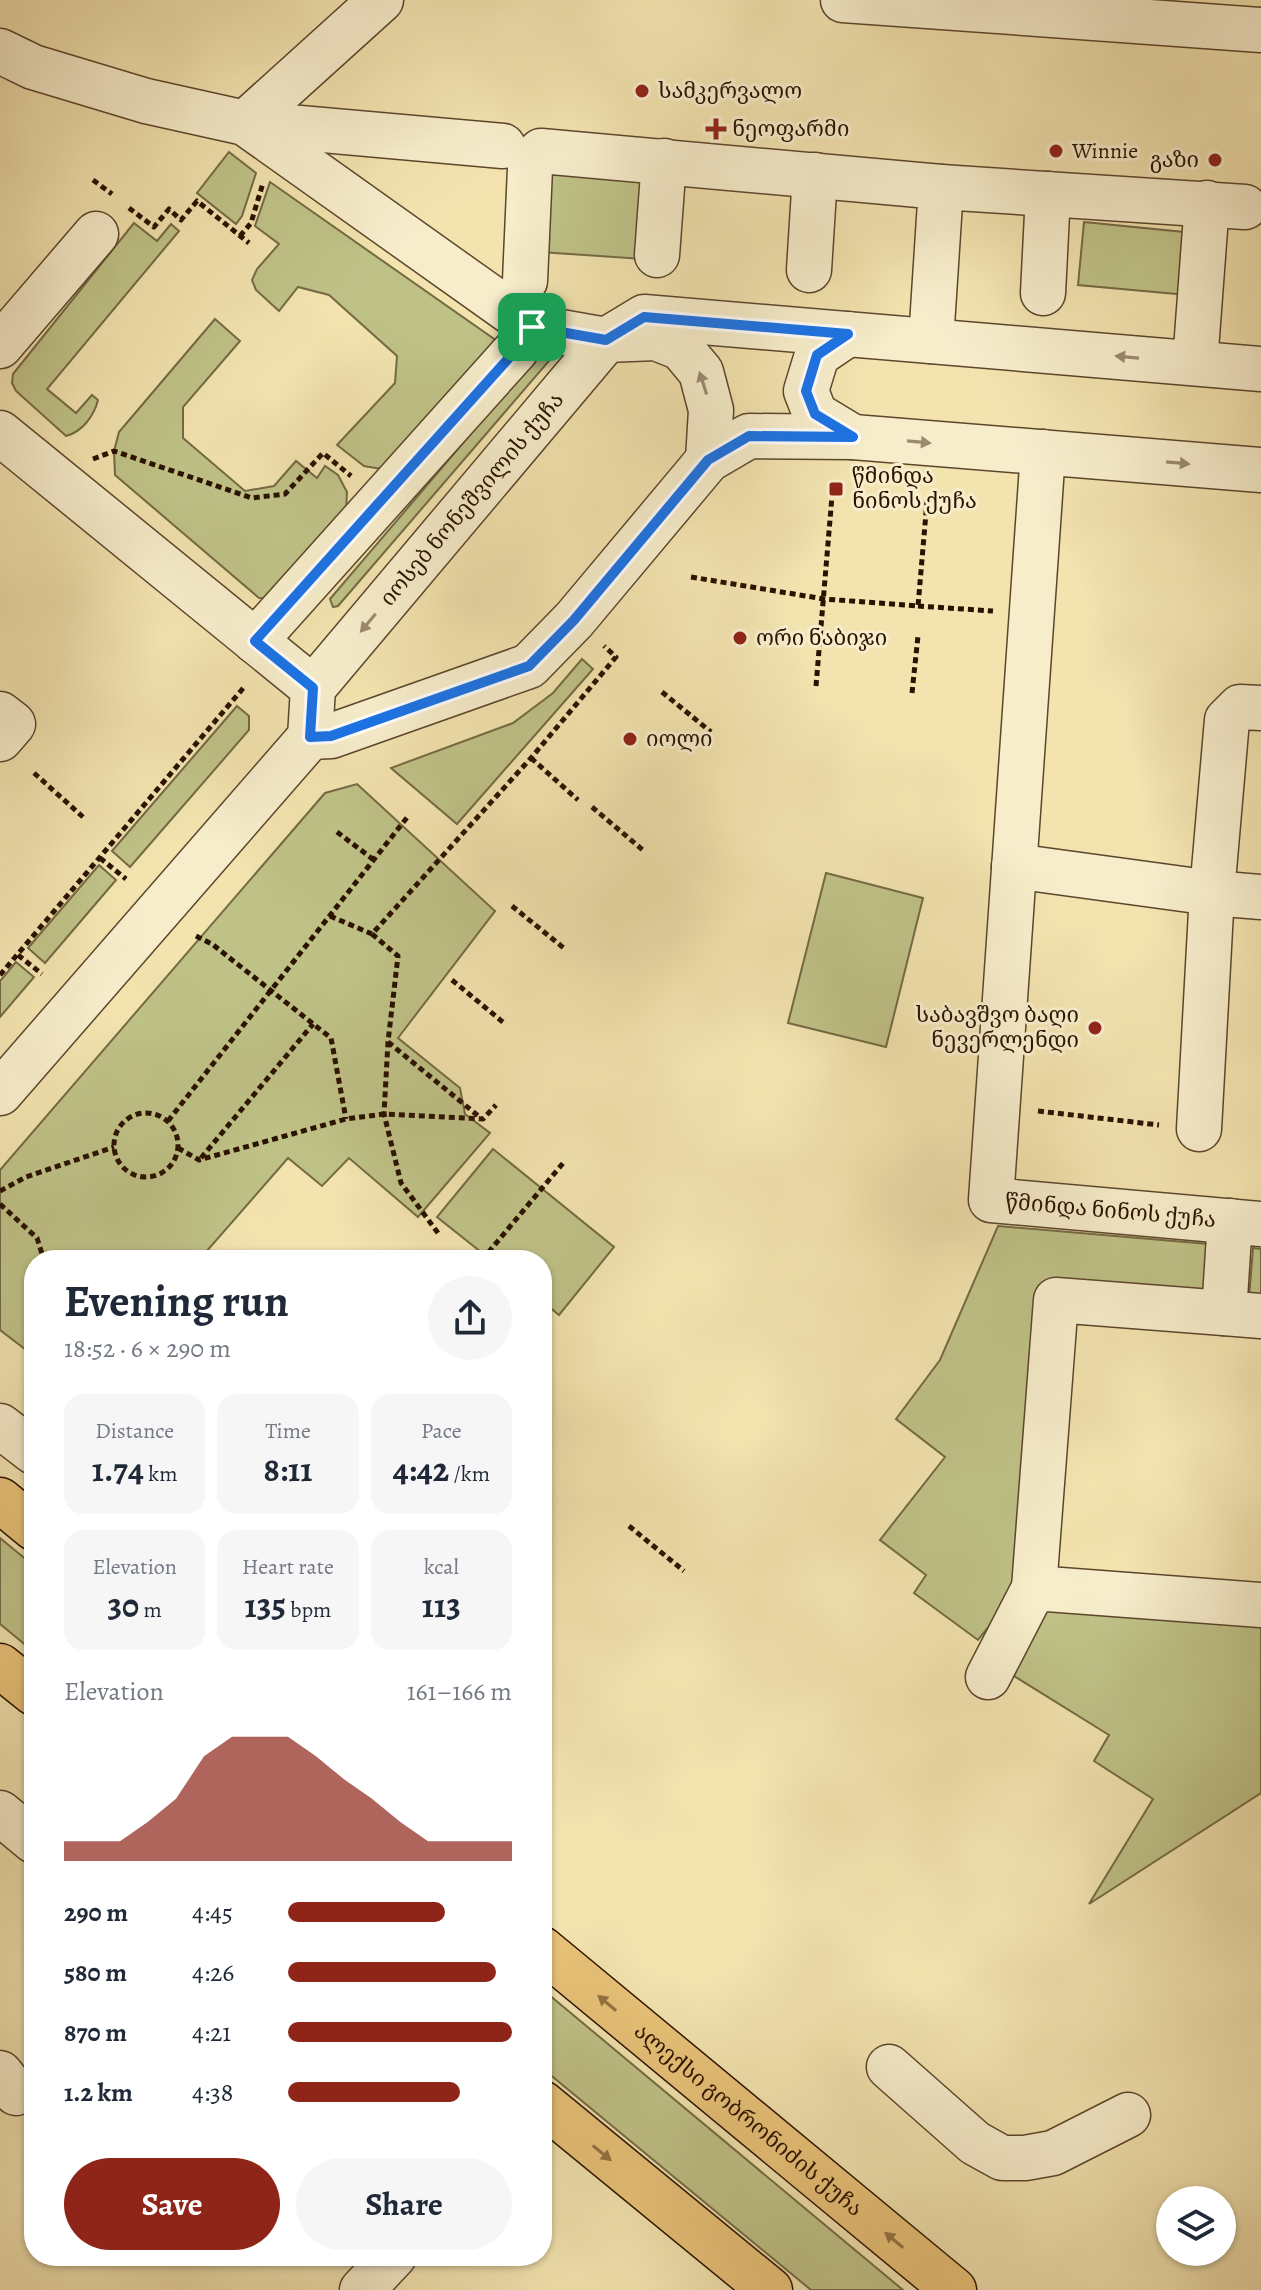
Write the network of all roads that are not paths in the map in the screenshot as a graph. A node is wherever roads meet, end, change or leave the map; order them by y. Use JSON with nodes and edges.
{"nodes":[{"id":1,"x":843,"y":0,"type":"edge"},
{"id":2,"x":363,"y":7,"type":"edge"},
{"id":3,"x":1261,"y":30,"type":"edge"},
{"id":4,"x":0,"y":51,"type":"edge"},
{"id":5,"x":245,"y":123,"type":"junction"},
{"id":6,"x":503,"y":146,"type":"dead end"},
{"id":7,"x":664,"y":161,"type":"junction"},
{"id":8,"x":815,"y":175,"type":"junction"},
{"id":9,"x":941,"y":187,"type":"junction"},
{"id":10,"x":1048,"y":194,"type":"junction"},
{"id":11,"x":96,"y":234,"type":"dead end"},
{"id":12,"x":657,"y":255,"type":"dead end"},
{"id":13,"x":809,"y":270,"type":"dead end"},
{"id":14,"x":525,"y":281,"type":"dead end"},
{"id":15,"x":1043,"y":293,"type":"dead end"},
{"id":16,"x":532,"y":327,"type":"junction"},
{"id":17,"x":848,"y":334,"type":"junction"},
{"id":18,"x":606,"y":340,"type":"junction"},
{"id":19,"x":931,"y":341,"type":"junction"},
{"id":20,"x":0,"y":346,"type":"edge"},
{"id":21,"x":1195,"y":363,"type":"junction"},
{"id":22,"x":1261,"y":369,"type":"edge"},
{"id":23,"x":0,"y":433,"type":"edge"},
{"id":24,"x":853,"y":437,"type":"junction"},
{"id":25,"x":1043,"y":452,"type":"junction"},
{"id":26,"x":708,"y":460,"type":"junction"},
{"id":27,"x":1261,"y":470,"type":"edge"},
{"id":28,"x":264,"y":648,"type":"junction"},
{"id":29,"x":313,"y":688,"type":"junction"},
{"id":30,"x":1261,"y":708,"type":"edge"},
{"id":31,"x":0,"y":714,"type":"edge"},
{"id":32,"x":310,"y":737,"type":"junction"},
{"id":33,"x":0,"y":739,"type":"edge"},
{"id":34,"x":1014,"y":866,"type":"junction"},
{"id":35,"x":1212,"y":893,"type":"junction"},
{"id":36,"x":1261,"y":897,"type":"edge"},
{"id":37,"x":0,"y":1093,"type":"edge"},
{"id":38,"x":1199,"y":1129,"type":"road end"},
{"id":39,"x":1246,"y":1222,"type":"edge"},
{"id":40,"x":1242,"y":1314,"type":"edge"},
{"id":41,"x":0,"y":1426,"type":"edge"},
{"id":42,"x":24,"y":1444,"type":"edge"},
{"id":43,"x":0,"y":1500,"type":"edge"},
{"id":44,"x":24,"y":1520,"type":"edge"},
{"id":45,"x":1034,"y":1588,"type":"junction"},
{"id":46,"x":1261,"y":1605,"type":"edge"},
{"id":47,"x":988,"y":1677,"type":"dead end"},
{"id":48,"x":0,"y":1813,"type":"edge"},
{"id":49,"x":24,"y":1833,"type":"edge"},
{"id":50,"x":552,"y":1957,"type":"edge"},
{"id":51,"x":889,"y":2067,"type":"dead end"},
{"id":52,"x":552,"y":2111,"type":"edge"},
{"id":53,"x":1128,"y":2115,"type":"dead end"},
{"id":54,"x":385,"y":2266,"type":"edge"},
{"id":55,"x":362,"y":2290,"type":"edge"},
{"id":56,"x":770,"y":2290,"type":"edge"},
{"id":57,"x":954,"y":2290,"type":"edge"}],
"edges":[{"from":1,"to":3,"type":"street"},
{"from":2,"to":5,"type":"street"},
{"from":4,"to":5,"type":"street"},
{"from":5,"to":6,"type":"street"},
{"from":5,"to":16,"type":"street"},
{"from":7,"to":8,"type":"street"},
{"from":7,"to":12,"type":"street"},
{"from":7,"to":14,"type":"street"},
{"from":8,"to":9,"type":"street"},
{"from":8,"to":13,"type":"street"},
{"from":9,"to":10,"type":"street"},
{"from":9,"to":19,"type":"street"},
{"from":10,"to":15,"type":"street"},
{"from":10,"to":21,"type":"street"},
{"from":11,"to":20,"type":"street"},
{"from":16,"to":18,"type":"street"},
{"from":16,"to":28,"type":"street"},
{"from":17,"to":18,"type":"street","name":"იოსებ ნონეშვილის ქუჩა"},
{"from":17,"to":19,"type":"street","name":"იოსებ ნონეშვილის ქუჩა"},
{"from":17,"to":24,"type":"street"},
{"from":26,"to":18,"type":"street","one_way":true},
{"from":18,"to":29,"type":"street","name":"იოსებ ნონეშვილის ქუჩა","one_way":true},
{"from":21,"to":19,"type":"street","name":"იოსებ ნონეშვილის ქუჩა","one_way":true},
{"from":21,"to":22,"type":"street","name":"იოსებ ნონეშვილის ქუჩა"},
{"from":23,"to":28,"type":"street"},
{"from":24,"to":25,"type":"street","one_way":true},
{"from":24,"to":26,"type":"street"},
{"from":25,"to":27,"type":"street","one_way":true},
{"from":25,"to":34,"type":"street","name":"წმინდა ნინოს ქუჩა"},
{"from":26,"to":32,"type":"street"},
{"from":28,"to":29,"type":"street"},
{"from":29,"to":32,"type":"street"},
{"from":30,"to":35,"type":"street"},
{"from":31,"to":33,"type":"street"},
{"from":32,"to":37,"type":"street"},
{"from":34,"to":35,"type":"street"},
{"from":34,"to":39,"type":"street","name":"წმინდა ნინოს ქუჩა"},
{"from":35,"to":36,"type":"street"},
{"from":35,"to":38,"type":"street"},
{"from":39,"to":40,"type":"street"},
{"from":40,"to":45,"type":"street"},
{"from":41,"to":42,"type":"street"},
{"from":43,"to":44,"type":"main road"},
{"from":45,"to":46,"type":"street"},
{"from":45,"to":47,"type":"street"},
{"from":48,"to":49,"type":"street"},
{"from":57,"to":50,"type":"main road","name":"ალექსი გობრონიძის ქუჩა","one_way":true},
{"from":51,"to":53,"type":"street"},
{"from":52,"to":56,"type":"main road","one_way":true},
{"from":54,"to":55,"type":"street"}]}
